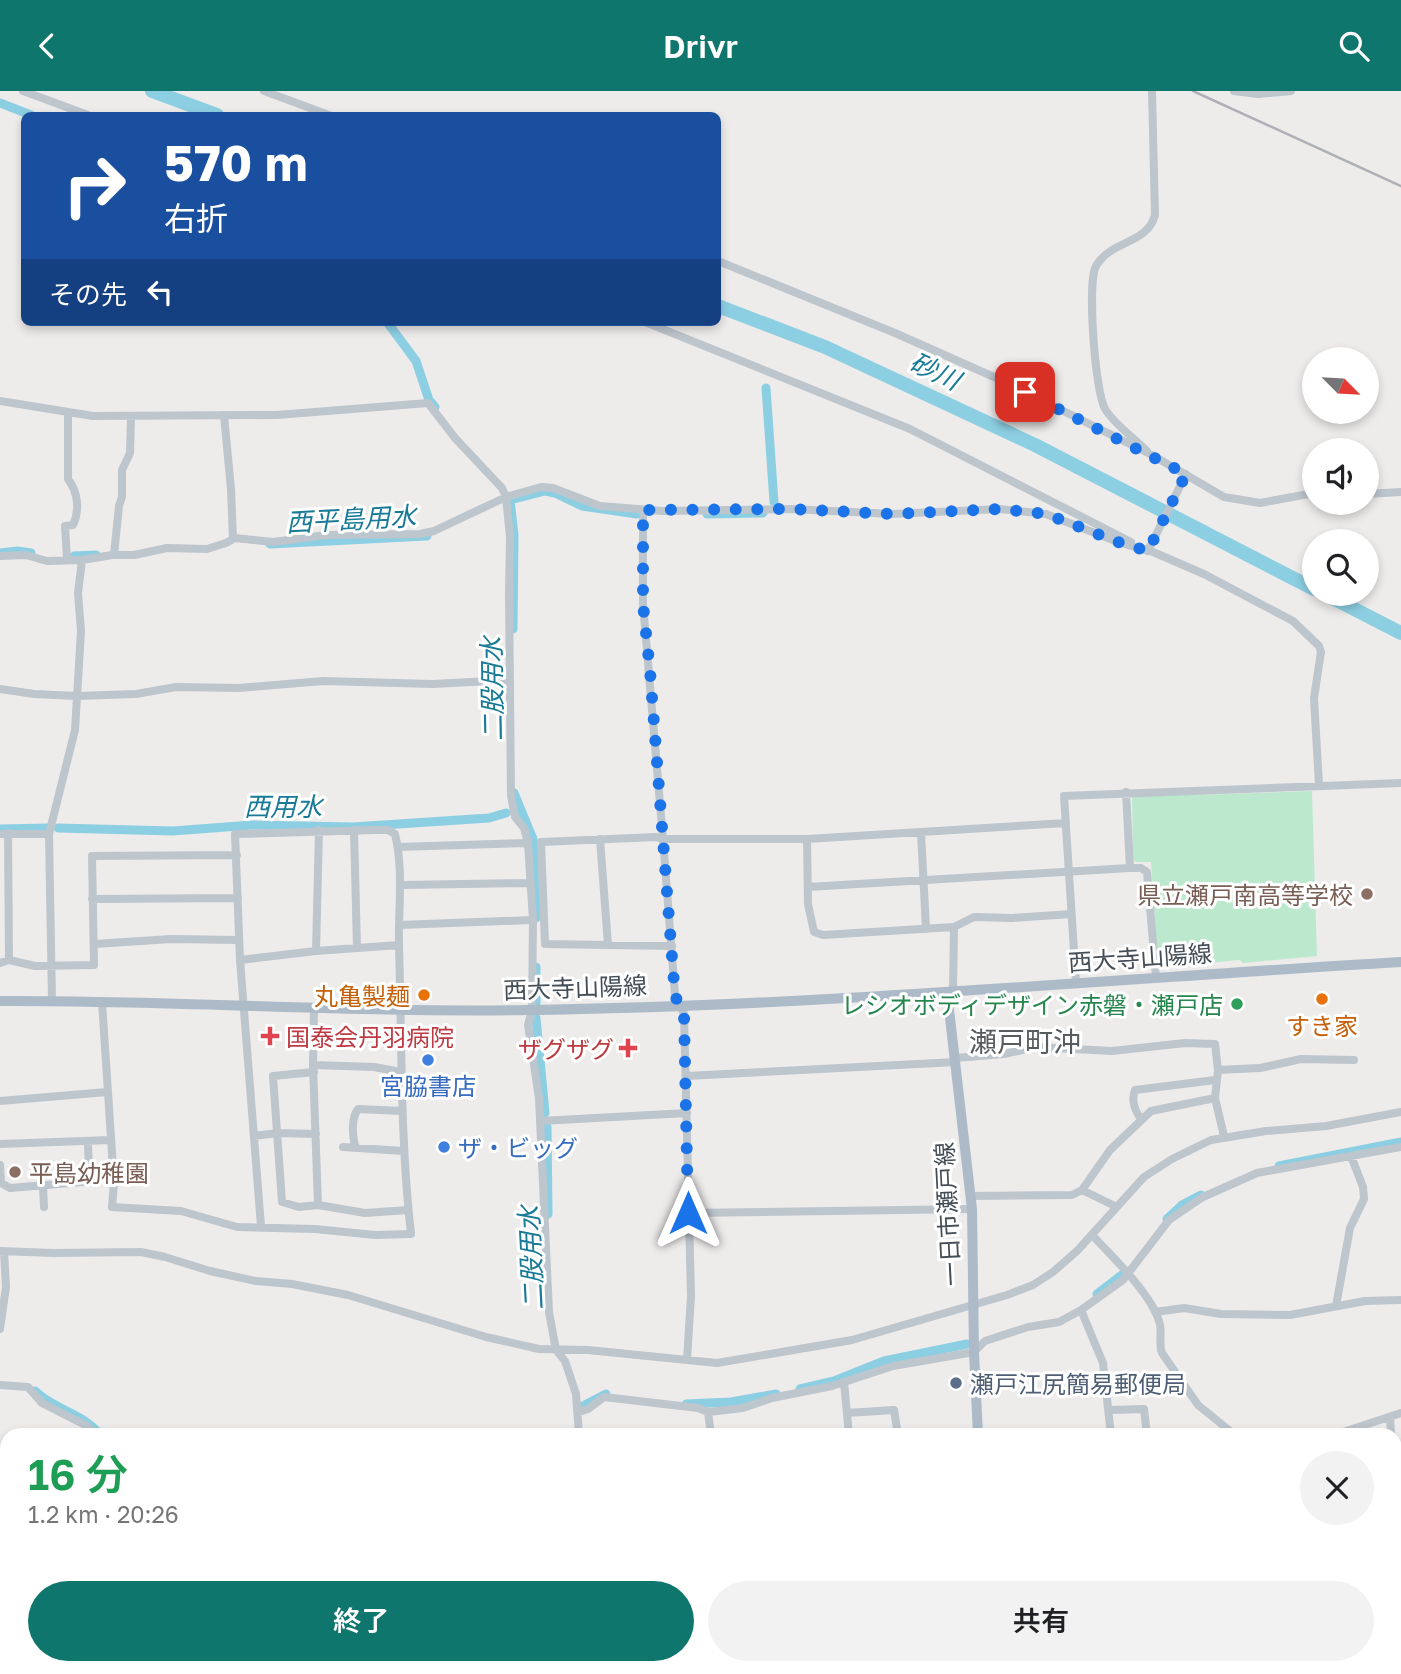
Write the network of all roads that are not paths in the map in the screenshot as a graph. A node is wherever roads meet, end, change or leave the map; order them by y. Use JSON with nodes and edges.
{"nodes":[{"id":1,"x":23,"y":91,"type":"edge"},
{"id":2,"x":264,"y":91,"type":"edge"},
{"id":3,"x":1152,"y":91,"type":"edge"},
{"id":4,"x":1234,"y":91,"type":"edge"},
{"id":5,"x":1291,"y":91,"type":"edge"},
{"id":6,"x":80,"y":112,"type":"edge"},
{"id":7,"x":321,"y":112,"type":"edge"},
{"id":8,"x":721,"y":262,"type":"edge"},
{"id":9,"x":655,"y":326,"type":"edge"},
{"id":10,"x":0,"y":401,"type":"edge"},
{"id":11,"x":68,"y":412,"type":"junction"},
{"id":12,"x":224,"y":415,"type":"junction"},
{"id":13,"x":131,"y":416,"type":"junction"},
{"id":14,"x":1152,"y":455,"type":"junction"},
{"id":15,"x":1186,"y":474,"type":"junction"},
{"id":16,"x":1401,"y":492,"type":"edge"},
{"id":17,"x":1379,"y":493,"type":"edge"},
{"id":18,"x":1302,"y":495,"type":"edge"},
{"id":19,"x":506,"y":497,"type":"junction"},
{"id":20,"x":643,"y":510,"type":"junction"},
{"id":21,"x":233,"y":539,"type":"junction"},
{"id":22,"x":1148,"y":551,"type":"junction"},
{"id":23,"x":114,"y":555,"type":"junction"},
{"id":24,"x":0,"y":556,"type":"edge"},
{"id":25,"x":67,"y":559,"type":"junction"},
{"id":26,"x":82,"y":560,"type":"junction"},
{"id":27,"x":510,"y":680,"type":"junction"},
{"id":28,"x":0,"y":689,"type":"edge"},
{"id":29,"x":77,"y":696,"type":"junction"},
{"id":30,"x":1401,"y":783,"type":"edge"},
{"id":31,"x":1319,"y":785,"type":"junction"},
{"id":32,"x":1126,"y":792,"type":"junction"},
{"id":33,"x":1066,"y":823,"type":"junction"},
{"id":34,"x":319,"y":830,"type":"junction"},
{"id":35,"x":354,"y":830,"type":"junction"},
{"id":36,"x":921,"y":833,"type":"junction"},
{"id":37,"x":4,"y":834,"type":"edge"},
{"id":38,"x":49,"y":834,"type":"junction"},
{"id":39,"x":600,"y":839,"type":"junction"},
{"id":40,"x":663,"y":839,"type":"junction"},
{"id":41,"x":807,"y":839,"type":"junction"},
{"id":42,"x":528,"y":843,"type":"junction"},
{"id":43,"x":398,"y":847,"type":"junction"},
{"id":44,"x":237,"y":855,"type":"junction"},
{"id":45,"x":1130,"y":868,"type":"junction"},
{"id":46,"x":1068,"y":872,"type":"junction"},
{"id":47,"x":924,"y":881,"type":"junction"},
{"id":48,"x":530,"y":883,"type":"junction"},
{"id":49,"x":401,"y":885,"type":"junction"},
{"id":50,"x":808,"y":887,"type":"junction"},
{"id":51,"x":238,"y":898,"type":"junction"},
{"id":52,"x":92,"y":899,"type":"junction"},
{"id":53,"x":1071,"y":914,"type":"junction"},
{"id":54,"x":533,"y":920,"type":"junction"},
{"id":55,"x":399,"y":925,"type":"junction"},
{"id":56,"x":954,"y":927,"type":"junction"},
{"id":57,"x":926,"y":929,"type":"junction"},
{"id":58,"x":238,"y":940,"type":"junction"},
{"id":59,"x":95,"y":944,"type":"junction"},
{"id":60,"x":399,"y":945,"type":"junction"},
{"id":61,"x":608,"y":945,"type":"junction"},
{"id":62,"x":672,"y":946,"type":"junction"},
{"id":63,"x":356,"y":948,"type":"junction"},
{"id":64,"x":316,"y":951,"type":"junction"},
{"id":65,"x":9,"y":960,"type":"junction"},
{"id":66,"x":240,"y":960,"type":"junction"},
{"id":67,"x":1401,"y":962,"type":"edge"},
{"id":68,"x":0,"y":963,"type":"edge"},
{"id":69,"x":50,"y":964,"type":"junction"},
{"id":70,"x":1156,"y":977,"type":"junction"},
{"id":71,"x":1076,"y":982,"type":"junction"},
{"id":72,"x":950,"y":992,"type":"junction"},
{"id":73,"x":0,"y":1001,"type":"edge"},
{"id":74,"x":52,"y":1001,"type":"junction"},
{"id":75,"x":102,"y":1002,"type":"junction"},
{"id":76,"x":243,"y":1006,"type":"junction"},
{"id":77,"x":679,"y":1006,"type":"junction"},
{"id":78,"x":314,"y":1009,"type":"junction"},
{"id":79,"x":532,"y":1010,"type":"junction"},
{"id":80,"x":402,"y":1011,"type":"junction"},
{"id":81,"x":955,"y":1060,"type":"junction"},
{"id":82,"x":1354,"y":1060,"type":"dead end"},
{"id":83,"x":314,"y":1069,"type":"junction"},
{"id":84,"x":1217,"y":1070,"type":"junction"},
{"id":85,"x":401,"y":1072,"type":"junction"},
{"id":86,"x":686,"y":1076,"type":"junction"},
{"id":87,"x":1215,"y":1080,"type":"junction"},
{"id":88,"x":107,"y":1092,"type":"junction"},
{"id":89,"x":1215,"y":1098,"type":"junction"},
{"id":90,"x":0,"y":1101,"type":"edge"},
{"id":91,"x":401,"y":1111,"type":"junction"},
{"id":92,"x":1401,"y":1112,"type":"edge"},
{"id":93,"x":687,"y":1113,"type":"junction"},
{"id":94,"x":1141,"y":1119,"type":"junction"},
{"id":95,"x":540,"y":1121,"type":"junction"},
{"id":96,"x":277,"y":1133,"type":"junction"},
{"id":97,"x":316,"y":1134,"type":"junction"},
{"id":98,"x":254,"y":1136,"type":"junction"},
{"id":99,"x":1224,"y":1136,"type":"junction"},
{"id":100,"x":111,"y":1140,"type":"junction"},
{"id":101,"x":88,"y":1142,"type":"junction"},
{"id":102,"x":0,"y":1144,"type":"edge"},
{"id":103,"x":343,"y":1147,"type":"dead end"},
{"id":104,"x":1401,"y":1147,"type":"edge"},
{"id":105,"x":356,"y":1148,"type":"junction"},
{"id":106,"x":403,"y":1151,"type":"junction"},
{"id":107,"x":1351,"y":1156,"type":"junction"},
{"id":108,"x":0,"y":1165,"type":"edge"},
{"id":109,"x":43,"y":1185,"type":"junction"},
{"id":110,"x":1082,"y":1189,"type":"junction"},
{"id":111,"x":971,"y":1196,"type":"junction"},
{"id":112,"x":318,"y":1205,"type":"junction"},
{"id":113,"x":44,"y":1207,"type":"dead end"},
{"id":114,"x":1117,"y":1207,"type":"junction"},
{"id":115,"x":972,"y":1209,"type":"junction"},
{"id":116,"x":408,"y":1210,"type":"junction"},
{"id":117,"x":688,"y":1213,"type":"junction"},
{"id":118,"x":261,"y":1226,"type":"junction"},
{"id":119,"x":1092,"y":1235,"type":"junction"},
{"id":120,"x":2,"y":1251,"type":"edge"},
{"id":121,"x":1128,"y":1275,"type":"junction"},
{"id":122,"x":1401,"y":1300,"type":"edge"},
{"id":123,"x":973,"y":1305,"type":"junction"},
{"id":124,"x":2,"y":1306,"type":"edge"},
{"id":125,"x":1336,"y":1306,"type":"junction"},
{"id":126,"x":1081,"y":1310,"type":"junction"},
{"id":127,"x":1155,"y":1312,"type":"junction"},
{"id":128,"x":0,"y":1329,"type":"edge"},
{"id":129,"x":556,"y":1350,"type":"junction"},
{"id":130,"x":974,"y":1352,"type":"junction"},
{"id":131,"x":687,"y":1360,"type":"junction"},
{"id":132,"x":844,"y":1382,"type":"junction"},
{"id":133,"x":0,"y":1385,"type":"edge"},
{"id":134,"x":1110,"y":1410,"type":"junction"},
{"id":135,"x":579,"y":1412,"type":"junction"},
{"id":136,"x":708,"y":1412,"type":"junction"},
{"id":137,"x":847,"y":1413,"type":"junction"},
{"id":138,"x":1401,"y":1413,"type":"edge"},
{"id":139,"x":1390,"y":1417,"type":"junction"},
{"id":140,"x":89,"y":1428,"type":"edge"},
{"id":141,"x":579,"y":1428,"type":"edge"},
{"id":142,"x":710,"y":1428,"type":"edge"},
{"id":143,"x":848,"y":1428,"type":"edge"},
{"id":144,"x":897,"y":1428,"type":"edge"},
{"id":145,"x":978,"y":1428,"type":"edge"},
{"id":146,"x":1111,"y":1428,"type":"edge"},
{"id":147,"x":1146,"y":1428,"type":"edge"},
{"id":148,"x":1226,"y":1428,"type":"edge"},
{"id":149,"x":1360,"y":1428,"type":"edge"},
{"id":150,"x":1391,"y":1428,"type":"edge"}],
"edges":[{"from":1,"to":6,"type":"street"},
{"from":2,"to":7,"type":"street"},
{"from":3,"to":14,"type":"street"},
{"from":4,"to":5,"type":"street"},
{"from":8,"to":14,"type":"street"},
{"from":9,"to":22,"type":"street"},
{"from":10,"to":11,"type":"street"},
{"from":11,"to":13,"type":"street"},
{"from":11,"to":25,"type":"street"},
{"from":12,"to":13,"type":"street"},
{"from":12,"to":19,"type":"street"},
{"from":12,"to":21,"type":"street"},
{"from":13,"to":23,"type":"street"},
{"from":14,"to":15,"type":"street"},
{"from":15,"to":18,"type":"street"},
{"from":15,"to":22,"type":"street"},
{"from":16,"to":17,"type":"street"},
{"from":19,"to":20,"type":"street"},
{"from":19,"to":21,"type":"street"},
{"from":19,"to":27,"type":"street"},
{"from":20,"to":22,"type":"street"},
{"from":20,"to":40,"type":"street"},
{"from":21,"to":23,"type":"street"},
{"from":22,"to":31,"type":"street"},
{"from":23,"to":26,"type":"street"},
{"from":24,"to":25,"type":"street"},
{"from":25,"to":26,"type":"street"},
{"from":26,"to":29,"type":"street"},
{"from":27,"to":29,"type":"street"},
{"from":27,"to":42,"type":"street"},
{"from":28,"to":29,"type":"street"},
{"from":29,"to":38,"type":"street"},
{"from":30,"to":31,"type":"street"},
{"from":31,"to":32,"type":"street"},
{"from":32,"to":33,"type":"street"},
{"from":32,"to":45,"type":"street"},
{"from":33,"to":36,"type":"street"},
{"from":33,"to":46,"type":"street"},
{"from":34,"to":35,"type":"street"},
{"from":34,"to":44,"type":"street"},
{"from":34,"to":64,"type":"street"},
{"from":35,"to":43,"type":"street"},
{"from":35,"to":63,"type":"street"},
{"from":36,"to":41,"type":"street"},
{"from":36,"to":47,"type":"street"},
{"from":37,"to":38,"type":"street"},
{"from":37,"to":65,"type":"street"},
{"from":38,"to":69,"type":"street"},
{"from":39,"to":40,"type":"street"},
{"from":39,"to":61,"type":"street"},
{"from":39,"to":61,"type":"street"},
{"from":40,"to":41,"type":"street"},
{"from":40,"to":62,"type":"street"},
{"from":41,"to":50,"type":"street"},
{"from":42,"to":43,"type":"street"},
{"from":42,"to":48,"type":"street"},
{"from":43,"to":49,"type":"street"},
{"from":44,"to":51,"type":"street"},
{"from":44,"to":52,"type":"street"},
{"from":45,"to":46,"type":"street"},
{"from":45,"to":70,"type":"street"},
{"from":46,"to":47,"type":"street"},
{"from":46,"to":53,"type":"street"},
{"from":47,"to":50,"type":"street"},
{"from":47,"to":57,"type":"street"},
{"from":48,"to":49,"type":"street"},
{"from":48,"to":54,"type":"street"},
{"from":49,"to":55,"type":"street"},
{"from":50,"to":57,"type":"street"},
{"from":51,"to":52,"type":"street"},
{"from":51,"to":58,"type":"street"},
{"from":52,"to":59,"type":"street"},
{"from":53,"to":56,"type":"street"},
{"from":53,"to":71,"type":"street"},
{"from":54,"to":55,"type":"street"},
{"from":54,"to":79,"type":"street"},
{"from":55,"to":60,"type":"street"},
{"from":56,"to":57,"type":"street"},
{"from":56,"to":72,"type":"street"},
{"from":58,"to":59,"type":"street"},
{"from":58,"to":66,"type":"street"},
{"from":59,"to":69,"type":"street"},
{"from":60,"to":63,"type":"street"},
{"from":60,"to":80,"type":"street"},
{"from":61,"to":62,"type":"street"},
{"from":62,"to":77,"type":"street"},
{"from":63,"to":64,"type":"street"},
{"from":64,"to":66,"type":"street"},
{"from":65,"to":68,"type":"street"},
{"from":65,"to":69,"type":"street"},
{"from":66,"to":76,"type":"street"},
{"from":67,"to":70,"type":"main road","name":"西大寺山陽線"},
{"from":69,"to":74,"type":"street"},
{"from":70,"to":71,"type":"main road","name":"西大寺山陽線"},
{"from":71,"to":72,"type":"main road","name":"西大寺山陽線"},
{"from":72,"to":77,"type":"main road","name":"西大寺山陽線"},
{"from":72,"to":81,"type":"main road","name":"一日市瀬戸線"},
{"from":73,"to":74,"type":"main road","name":"西大寺山陽線"},
{"from":74,"to":75,"type":"main road","name":"西大寺山陽線"},
{"from":75,"to":76,"type":"main road","name":"西大寺山陽線"},
{"from":75,"to":88,"type":"street"},
{"from":76,"to":78,"type":"main road","name":"西大寺山陽線"},
{"from":76,"to":98,"type":"street"},
{"from":77,"to":79,"type":"main road","name":"西大寺山陽線"},
{"from":77,"to":86,"type":"street"},
{"from":78,"to":80,"type":"main road","name":"西大寺山陽線"},
{"from":78,"to":83,"type":"street"},
{"from":79,"to":80,"type":"main road","name":"西大寺山陽線"},
{"from":79,"to":95,"type":"street"},
{"from":80,"to":85,"type":"street"},
{"from":81,"to":84,"type":"street"},
{"from":81,"to":86,"type":"street"},
{"from":81,"to":111,"type":"main road","name":"一日市瀬戸線"},
{"from":82,"to":84,"type":"street"},
{"from":83,"to":85,"type":"street"},
{"from":83,"to":96,"type":"street"},
{"from":83,"to":97,"type":"street"},
{"from":84,"to":87,"type":"street"},
{"from":85,"to":91,"type":"street"},
{"from":86,"to":93,"type":"street"},
{"from":87,"to":89,"type":"street"},
{"from":87,"to":94,"type":"street"},
{"from":88,"to":90,"type":"street"},
{"from":88,"to":100,"type":"street"},
{"from":89,"to":94,"type":"street"},
{"from":89,"to":99,"type":"street"},
{"from":91,"to":105,"type":"street"},
{"from":91,"to":106,"type":"street"},
{"from":92,"to":99,"type":"street"},
{"from":93,"to":95,"type":"street"},
{"from":93,"to":117,"type":"street"},
{"from":94,"to":110,"type":"street"},
{"from":95,"to":129,"type":"street"},
{"from":96,"to":97,"type":"street"},
{"from":96,"to":98,"type":"street"},
{"from":96,"to":112,"type":"street"},
{"from":97,"to":112,"type":"street"},
{"from":98,"to":118,"type":"street"},
{"from":99,"to":114,"type":"street"},
{"from":100,"to":101,"type":"street"},
{"from":100,"to":118,"type":"street"},
{"from":101,"to":102,"type":"street"},
{"from":101,"to":109,"type":"street"},
{"from":103,"to":105,"type":"street"},
{"from":104,"to":107,"type":"street"},
{"from":105,"to":106,"type":"street"},
{"from":106,"to":116,"type":"street"},
{"from":107,"to":121,"type":"street"},
{"from":107,"to":125,"type":"street"},
{"from":108,"to":109,"type":"street"},
{"from":109,"to":113,"type":"street"},
{"from":110,"to":111,"type":"street"},
{"from":110,"to":114,"type":"street"},
{"from":111,"to":115,"type":"main road","name":"一日市瀬戸線"},
{"from":112,"to":116,"type":"street"},
{"from":114,"to":119,"type":"street"},
{"from":115,"to":117,"type":"street"},
{"from":115,"to":123,"type":"main road","name":"一日市瀬戸線"},
{"from":116,"to":118,"type":"street"},
{"from":117,"to":131,"type":"street"},
{"from":119,"to":121,"type":"street"},
{"from":119,"to":123,"type":"street"},
{"from":120,"to":124,"type":"street"},
{"from":120,"to":129,"type":"street"},
{"from":121,"to":126,"type":"street"},
{"from":121,"to":127,"type":"street"},
{"from":122,"to":125,"type":"street"},
{"from":123,"to":130,"type":"main road","name":"一日市瀬戸線"},
{"from":123,"to":131,"type":"street"},
{"from":124,"to":128,"type":"street"},
{"from":125,"to":127,"type":"street"},
{"from":126,"to":130,"type":"street"},
{"from":126,"to":134,"type":"street"},
{"from":127,"to":148,"type":"street"},
{"from":129,"to":131,"type":"street"},
{"from":129,"to":135,"type":"street"},
{"from":130,"to":132,"type":"street"},
{"from":130,"to":145,"type":"main road","name":"一日市瀬戸線"},
{"from":132,"to":136,"type":"street"},
{"from":132,"to":137,"type":"street"},
{"from":133,"to":140,"type":"street"},
{"from":134,"to":146,"type":"street"},
{"from":134,"to":147,"type":"street"},
{"from":135,"to":136,"type":"street"},
{"from":135,"to":141,"type":"street"},
{"from":136,"to":142,"type":"street"},
{"from":137,"to":143,"type":"street"},
{"from":137,"to":144,"type":"street"},
{"from":138,"to":139,"type":"street"},
{"from":139,"to":149,"type":"street"},
{"from":139,"to":150,"type":"street"}]}
